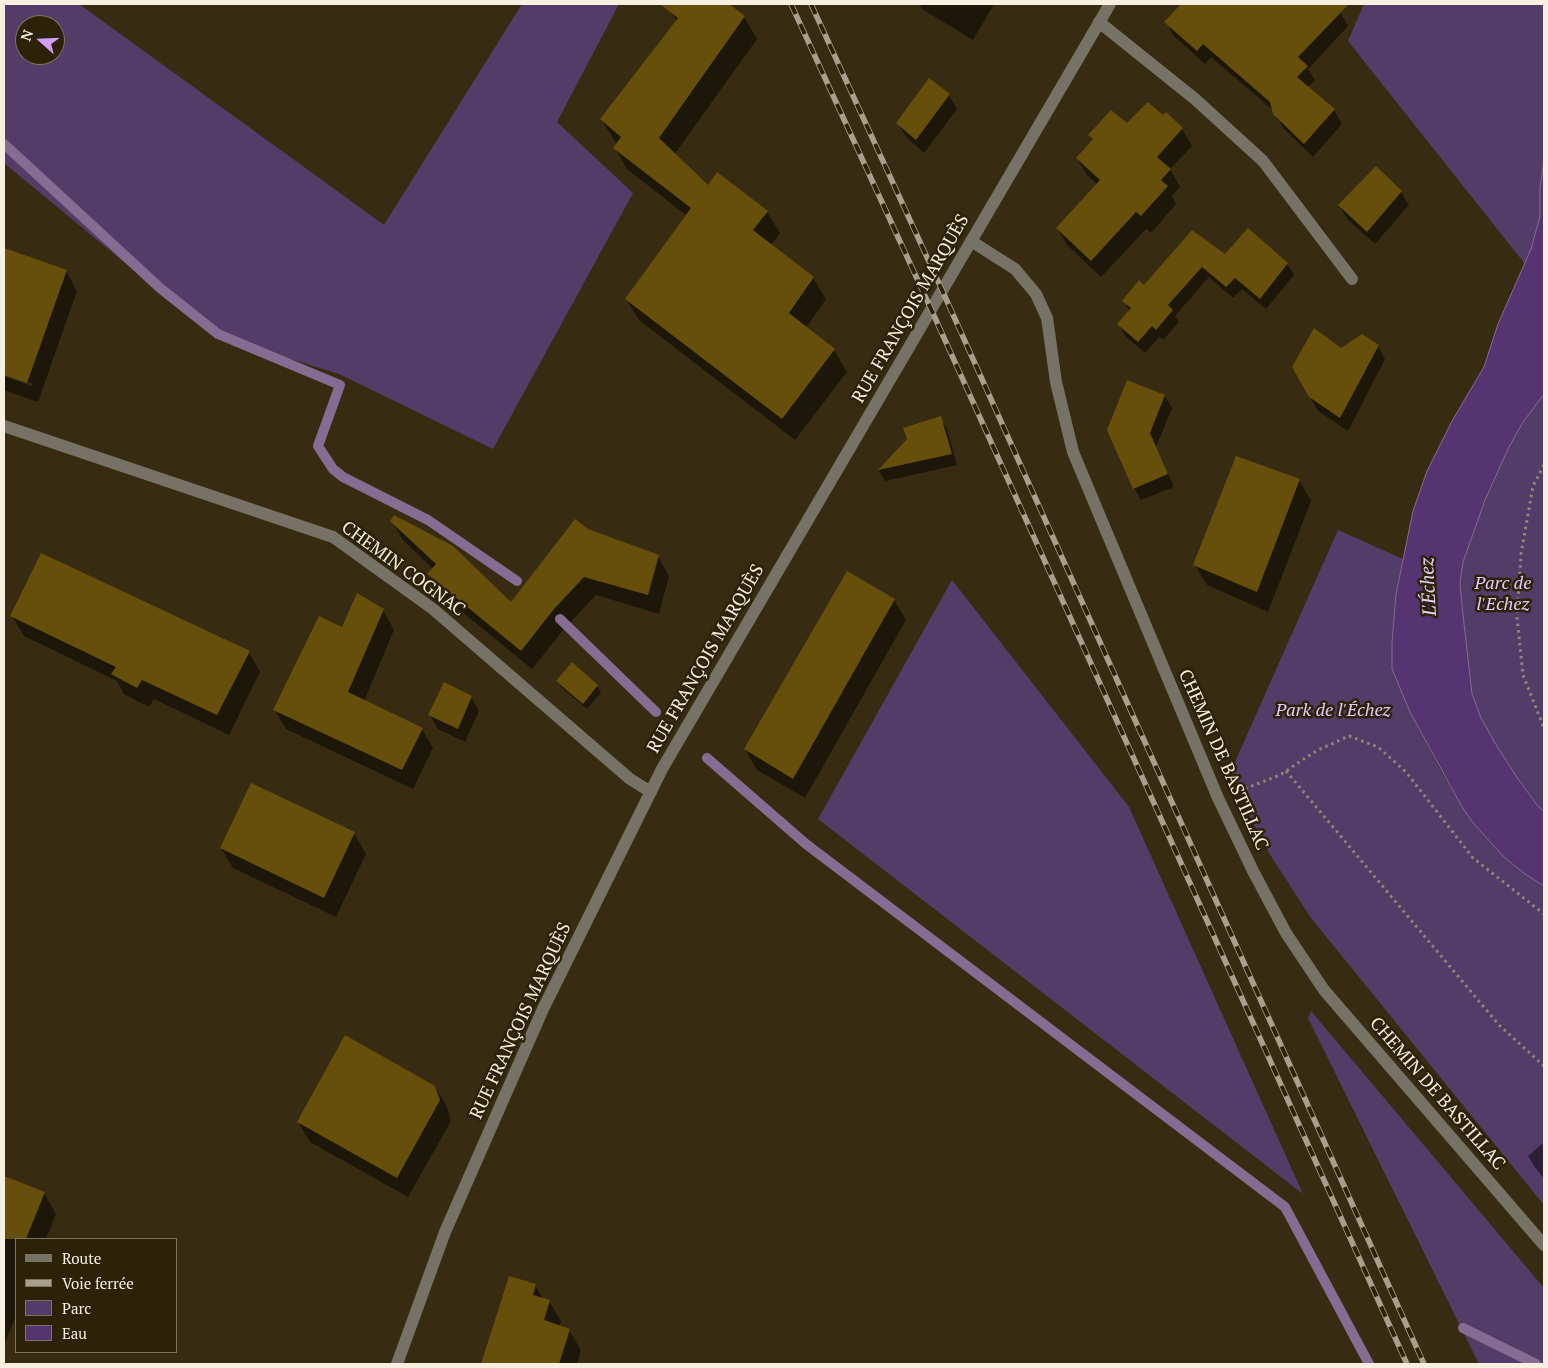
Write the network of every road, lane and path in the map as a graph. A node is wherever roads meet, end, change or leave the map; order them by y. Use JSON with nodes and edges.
{"nodes":[{"id":1,"x":1110,"y":4,"type":"edge"},
{"id":2,"x":1100,"y":22,"type":"junction"},
{"id":3,"x":971,"y":240,"type":"junction"},
{"id":4,"x":1352,"y":280,"type":"dead end"},
{"id":5,"x":4,"y":426,"type":"edge"},
{"id":6,"x":1544,"y":465,"type":"edge"},
{"id":7,"x":1544,"y":728,"type":"edge"},
{"id":8,"x":1286,"y":772,"type":"junction"},
{"id":9,"x":651,"y":792,"type":"junction"},
{"id":10,"x":1218,"y":798,"type":"junction"},
{"id":11,"x":1544,"y":914,"type":"edge"},
{"id":12,"x":1544,"y":1066,"type":"edge"},
{"id":13,"x":1544,"y":1245,"type":"edge"},
{"id":14,"x":396,"y":1364,"type":"edge"}],
"edges":[{"from":1,"to":2,"type":"street","name":"RUE FRANÇOIS MARQUÈS"},
{"from":2,"to":3,"type":"street","name":"RUE FRANÇOIS MARQUÈS"},
{"from":2,"to":4,"type":"street"},
{"from":3,"to":9,"type":"street","name":"RUE FRANÇOIS MARQUÈS"},
{"from":3,"to":10,"type":"street","name":"CHEMIN DE BASTILLAC"},
{"from":5,"to":9,"type":"street","name":"CHEMIN COGNAC"},
{"from":6,"to":7,"type":"path"},
{"from":8,"to":10,"type":"path"},
{"from":8,"to":11,"type":"path"},
{"from":8,"to":12,"type":"path"},
{"from":9,"to":14,"type":"street","name":"RUE FRANÇOIS MARQUÈS"},
{"from":10,"to":13,"type":"street","name":"CHEMIN DE BASTILLAC"}]}
